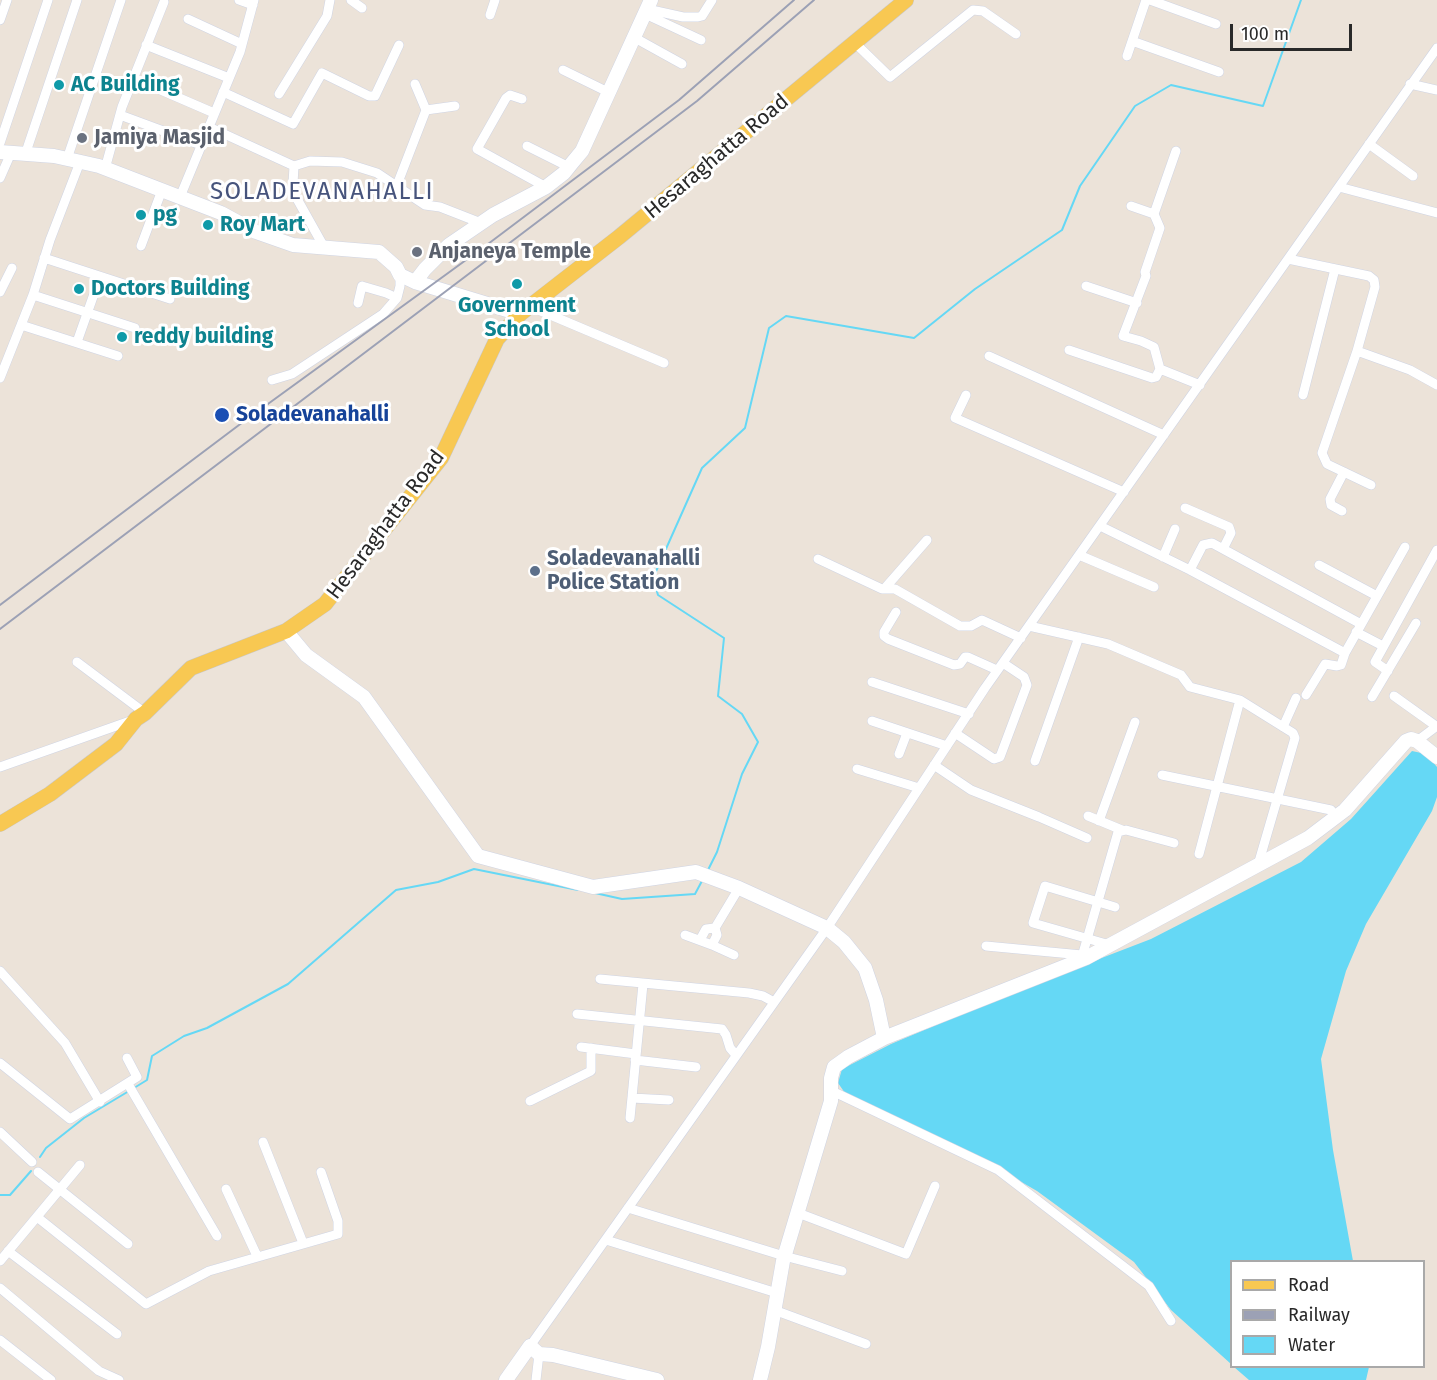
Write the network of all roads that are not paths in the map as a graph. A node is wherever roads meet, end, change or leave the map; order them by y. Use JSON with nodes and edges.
{"nodes":[{"id":1,"x":7,"y":0,"type":"edge"},
{"id":2,"x":48,"y":0,"type":"edge"},
{"id":3,"x":77,"y":0,"type":"edge"},
{"id":4,"x":121,"y":0,"type":"edge"},
{"id":5,"x":238,"y":0,"type":"edge"},
{"id":6,"x":330,"y":0,"type":"edge"},
{"id":7,"x":351,"y":0,"type":"edge"},
{"id":8,"x":495,"y":0,"type":"edge"},
{"id":9,"x":712,"y":0,"type":"edge"},
{"id":10,"x":906,"y":0,"type":"edge"},
{"id":11,"x":1146,"y":0,"type":"edge"},
{"id":12,"x":1150,"y":0,"type":"edge"},
{"id":13,"x":164,"y":2,"type":"dead end"},
{"id":14,"x":254,"y":2,"type":"edge"},
{"id":15,"x":362,"y":8,"type":"dead end"},
{"id":16,"x":648,"y":8,"type":"edge"},
{"id":17,"x":490,"y":15,"type":"dead end"},
{"id":18,"x":188,"y":19,"type":"dead end"},
{"id":19,"x":0,"y":20,"type":"edge"},
{"id":20,"x":1216,"y":24,"type":"dead end"},
{"id":21,"x":1016,"y":34,"type":"dead end"},
{"id":22,"x":635,"y":38,"type":"junction"},
{"id":23,"x":701,"y":40,"type":"dead end"},
{"id":24,"x":1132,"y":41,"type":"junction"},
{"id":25,"x":855,"y":43,"type":"junction"},
{"id":26,"x":242,"y":44,"type":"junction"},
{"id":27,"x":146,"y":45,"type":"junction"},
{"id":28,"x":399,"y":45,"type":"dead end"},
{"id":29,"x":1437,"y":48,"type":"edge"},
{"id":30,"x":1127,"y":56,"type":"dead end"},
{"id":31,"x":682,"y":64,"type":"dead end"},
{"id":32,"x":563,"y":70,"type":"dead end"},
{"id":33,"x":1219,"y":72,"type":"dead end"},
{"id":34,"x":133,"y":78,"type":"junction"},
{"id":35,"x":229,"y":78,"type":"junction"},
{"id":36,"x":415,"y":84,"type":"dead end"},
{"id":37,"x":1410,"y":84,"type":"junction"},
{"id":38,"x":1437,"y":90,"type":"edge"},
{"id":39,"x":223,"y":92,"type":"junction"},
{"id":40,"x":610,"y":93,"type":"junction"},
{"id":41,"x":279,"y":94,"type":"dead end"},
{"id":42,"x":522,"y":99,"type":"dead end"},
{"id":43,"x":455,"y":106,"type":"dead end"},
{"id":44,"x":426,"y":110,"type":"junction"},
{"id":45,"x":214,"y":113,"type":"junction"},
{"id":46,"x":120,"y":115,"type":"junction"},
{"id":47,"x":209,"y":127,"type":"junction"},
{"id":48,"x":0,"y":142,"type":"edge"},
{"id":49,"x":1369,"y":144,"type":"junction"},
{"id":50,"x":201,"y":145,"type":"junction"},
{"id":51,"x":527,"y":146,"type":"dead end"},
{"id":52,"x":1176,"y":151,"type":"dead end"},
{"id":53,"x":12,"y":153,"type":"edge"},
{"id":54,"x":73,"y":160,"type":"junction"},
{"id":55,"x":294,"y":166,"type":"junction"},
{"id":56,"x":569,"y":167,"type":"junction"},
{"id":57,"x":105,"y":169,"type":"junction"},
{"id":58,"x":1413,"y":176,"type":"dead end"},
{"id":59,"x":0,"y":178,"type":"edge"},
{"id":60,"x":397,"y":185,"type":"junction"},
{"id":61,"x":546,"y":187,"type":"junction"},
{"id":62,"x":1339,"y":187,"type":"junction"},
{"id":63,"x":162,"y":190,"type":"junction"},
{"id":64,"x":180,"y":197,"type":"junction"},
{"id":65,"x":1131,"y":206,"type":"dead end"},
{"id":66,"x":1437,"y":213,"type":"edge"},
{"id":67,"x":1154,"y":214,"type":"junction"},
{"id":68,"x":481,"y":223,"type":"junction"},
{"id":69,"x":141,"y":246,"type":"dead end"},
{"id":70,"x":324,"y":247,"type":"junction"},
{"id":71,"x":44,"y":258,"type":"junction"},
{"id":72,"x":1288,"y":259,"type":"junction"},
{"id":73,"x":12,"y":268,"type":"dead end"},
{"id":74,"x":1335,"y":269,"type":"junction"},
{"id":75,"x":400,"y":275,"type":"junction"},
{"id":76,"x":100,"y":277,"type":"junction"},
{"id":77,"x":415,"y":282,"type":"junction"},
{"id":78,"x":1086,"y":285,"type":"dead end"},
{"id":79,"x":0,"y":292,"type":"edge"},
{"id":80,"x":33,"y":295,"type":"junction"},
{"id":81,"x":397,"y":298,"type":"junction"},
{"id":82,"x":170,"y":299,"type":"dead end"},
{"id":83,"x":357,"y":303,"type":"dead end"},
{"id":84,"x":1137,"y":303,"type":"junction"},
{"id":85,"x":525,"y":310,"type":"junction"},
{"id":86,"x":88,"y":312,"type":"junction"},
{"id":87,"x":21,"y":325,"type":"junction"},
{"id":88,"x":135,"y":328,"type":"dead end"},
{"id":89,"x":77,"y":342,"type":"junction"},
{"id":90,"x":1069,"y":350,"type":"dead end"},
{"id":91,"x":1357,"y":351,"type":"junction"},
{"id":92,"x":118,"y":356,"type":"dead end"},
{"id":93,"x":989,"y":356,"type":"dead end"},
{"id":94,"x":664,"y":363,"type":"dead end"},
{"id":95,"x":1160,"y":369,"type":"junction"},
{"id":96,"x":0,"y":378,"type":"edge"},
{"id":97,"x":272,"y":380,"type":"dead end"},
{"id":98,"x":1200,"y":385,"type":"junction"},
{"id":99,"x":1437,"y":385,"type":"edge"},
{"id":100,"x":966,"y":395,"type":"dead end"},
{"id":101,"x":1303,"y":395,"type":"dead end"},
{"id":102,"x":1164,"y":435,"type":"junction"},
{"id":103,"x":1344,"y":472,"type":"junction"},
{"id":104,"x":1371,"y":485,"type":"dead end"},
{"id":105,"x":1124,"y":492,"type":"junction"},
{"id":106,"x":1185,"y":508,"type":"dead end"},
{"id":107,"x":1342,"y":511,"type":"dead end"},
{"id":108,"x":1100,"y":526,"type":"junction"},
{"id":109,"x":1175,"y":529,"type":"dead end"},
{"id":110,"x":927,"y":540,"type":"dead end"},
{"id":111,"x":1405,"y":547,"type":"dead end"},
{"id":112,"x":1223,"y":549,"type":"junction"},
{"id":113,"x":1437,"y":549,"type":"edge"},
{"id":114,"x":1079,"y":555,"type":"junction"},
{"id":115,"x":1163,"y":557,"type":"junction"},
{"id":116,"x":818,"y":559,"type":"dead end"},
{"id":117,"x":1319,"y":565,"type":"dead end"},
{"id":118,"x":1190,"y":570,"type":"junction"},
{"id":119,"x":1154,"y":587,"type":"dead end"},
{"id":120,"x":885,"y":588,"type":"junction"},
{"id":121,"x":1377,"y":596,"type":"junction"},
{"id":122,"x":896,"y":612,"type":"dead end"},
{"id":123,"x":1416,"y":623,"type":"dead end"},
{"id":124,"x":1029,"y":626,"type":"junction"},
{"id":125,"x":1359,"y":628,"type":"junction"},
{"id":126,"x":286,"y":631,"type":"junction"},
{"id":127,"x":1079,"y":637,"type":"junction"},
{"id":128,"x":1021,"y":638,"type":"junction"},
{"id":129,"x":1383,"y":646,"type":"junction"},
{"id":130,"x":1345,"y":653,"type":"junction"},
{"id":131,"x":77,"y":662,"type":"dead end"},
{"id":132,"x":1000,"y":667,"type":"junction"},
{"id":133,"x":1388,"y":671,"type":"junction"},
{"id":134,"x":872,"y":682,"type":"dead end"},
{"id":135,"x":1394,"y":696,"type":"dead end"},
{"id":136,"x":1372,"y":697,"type":"dead end"},
{"id":137,"x":1240,"y":700,"type":"junction"},
{"id":138,"x":969,"y":714,"type":"junction"},
{"id":139,"x":141,"y":716,"type":"junction"},
{"id":140,"x":872,"y":721,"type":"dead end"},
{"id":141,"x":1135,"y":722,"type":"dead end"},
{"id":142,"x":1437,"y":726,"type":"edge"},
{"id":143,"x":1283,"y":727,"type":"junction"},
{"id":144,"x":907,"y":733,"type":"junction"},
{"id":145,"x":955,"y":733,"type":"junction"},
{"id":146,"x":1417,"y":741,"type":"junction"},
{"id":147,"x":947,"y":746,"type":"junction"},
{"id":148,"x":899,"y":754,"type":"dead end"},
{"id":149,"x":1437,"y":757,"type":"edge"},
{"id":150,"x":1035,"y":761,"type":"dead end"},
{"id":151,"x":934,"y":765,"type":"junction"},
{"id":152,"x":0,"y":767,"type":"edge"},
{"id":153,"x":858,"y":769,"type":"dead end"},
{"id":154,"x":1162,"y":775,"type":"dead end"},
{"id":155,"x":1217,"y":786,"type":"junction"},
{"id":156,"x":919,"y":788,"type":"junction"},
{"id":157,"x":1277,"y":799,"type":"junction"},
{"id":158,"x":1088,"y":816,"type":"dead end"},
{"id":159,"x":1336,"y":817,"type":"junction"},
{"id":160,"x":1099,"y":820,"type":"junction"},
{"id":161,"x":0,"y":824,"type":"edge"},
{"id":162,"x":1122,"y":830,"type":"junction"},
{"id":163,"x":1087,"y":838,"type":"dead end"},
{"id":164,"x":1174,"y":843,"type":"dead end"},
{"id":165,"x":1198,"y":854,"type":"dead end"},
{"id":166,"x":1258,"y":865,"type":"junction"},
{"id":167,"x":739,"y":888,"type":"junction"},
{"id":168,"x":1098,"y":902,"type":"junction"},
{"id":169,"x":1115,"y":907,"type":"dead end"},
{"id":170,"x":715,"y":928,"type":"junction"},
{"id":171,"x":827,"y":928,"type":"junction"},
{"id":172,"x":685,"y":935,"type":"dead end"},
{"id":173,"x":1087,"y":939,"type":"junction"},
{"id":174,"x":700,"y":940,"type":"junction"},
{"id":175,"x":712,"y":945,"type":"junction"},
{"id":176,"x":1110,"y":945,"type":"junction"},
{"id":177,"x":986,"y":946,"type":"dead end"},
{"id":178,"x":734,"y":956,"type":"dead end"},
{"id":179,"x":1082,"y":958,"type":"junction"},
{"id":180,"x":0,"y":971,"type":"edge"},
{"id":181,"x":600,"y":979,"type":"dead end"},
{"id":182,"x":643,"y":984,"type":"junction"},
{"id":183,"x":774,"y":1002,"type":"junction"},
{"id":184,"x":577,"y":1014,"type":"dead end"},
{"id":185,"x":639,"y":1021,"type":"junction"},
{"id":186,"x":884,"y":1038,"type":"junction"},
{"id":187,"x":580,"y":1047,"type":"dead end"},
{"id":188,"x":591,"y":1048,"type":"junction"},
{"id":189,"x":736,"y":1055,"type":"junction"},
{"id":190,"x":635,"y":1057,"type":"junction"},
{"id":191,"x":127,"y":1058,"type":"dead end"},
{"id":192,"x":0,"y":1064,"type":"edge"},
{"id":193,"x":696,"y":1067,"type":"dead end"},
{"id":194,"x":128,"y":1084,"type":"junction"},
{"id":195,"x":831,"y":1091,"type":"junction"},
{"id":196,"x":632,"y":1098,"type":"junction"},
{"id":197,"x":669,"y":1100,"type":"dead end"},
{"id":198,"x":530,"y":1101,"type":"dead end"},
{"id":199,"x":100,"y":1102,"type":"junction"},
{"id":200,"x":630,"y":1118,"type":"dead end"},
{"id":201,"x":0,"y":1132,"type":"edge"},
{"id":202,"x":263,"y":1142,"type":"dead end"},
{"id":203,"x":32,"y":1162,"type":"dead end"},
{"id":204,"x":80,"y":1166,"type":"dead end"},
{"id":205,"x":38,"y":1172,"type":"dead end"},
{"id":206,"x":321,"y":1172,"type":"dead end"},
{"id":207,"x":935,"y":1186,"type":"dead end"},
{"id":208,"x":59,"y":1190,"type":"junction"},
{"id":209,"x":226,"y":1190,"type":"dead end"},
{"id":210,"x":628,"y":1208,"type":"junction"},
{"id":211,"x":798,"y":1213,"type":"junction"},
{"id":212,"x":37,"y":1217,"type":"junction"},
{"id":213,"x":217,"y":1236,"type":"dead end"},
{"id":214,"x":606,"y":1240,"type":"junction"},
{"id":215,"x":303,"y":1243,"type":"junction"},
{"id":216,"x":128,"y":1244,"type":"dead end"},
{"id":217,"x":8,"y":1251,"type":"junction"},
{"id":218,"x":257,"y":1256,"type":"junction"},
{"id":219,"x":784,"y":1256,"type":"junction"},
{"id":220,"x":0,"y":1261,"type":"edge"},
{"id":221,"x":842,"y":1271,"type":"dead end"},
{"id":222,"x":0,"y":1288,"type":"edge"},
{"id":223,"x":777,"y":1293,"type":"junction"},
{"id":224,"x":774,"y":1310,"type":"junction"},
{"id":225,"x":1171,"y":1321,"type":"dead end"},
{"id":226,"x":117,"y":1334,"type":"dead end"},
{"id":227,"x":0,"y":1340,"type":"edge"},
{"id":228,"x":866,"y":1344,"type":"dead end"},
{"id":229,"x":534,"y":1350,"type":"junction"},
{"id":230,"x":51,"y":1380,"type":"edge"},
{"id":231,"x":119,"y":1380,"type":"edge"},
{"id":232,"x":506,"y":1380,"type":"edge"},
{"id":233,"x":536,"y":1380,"type":"edge"},
{"id":234,"x":657,"y":1380,"type":"edge"},
{"id":235,"x":759,"y":1380,"type":"edge"}],
"edges":[{"from":1,"to":19,"type":"street"},
{"from":2,"to":48,"type":"street"},
{"from":3,"to":53,"type":"street"},
{"from":4,"to":54,"type":"street"},
{"from":5,"to":14,"type":"street"},
{"from":6,"to":41,"type":"street"},
{"from":7,"to":15,"type":"street"},
{"from":8,"to":17,"type":"street"},
{"from":9,"to":16,"type":"street"},
{"from":10,"to":25,"type":"main road","name":"Hesaraghatta Road"},
{"from":11,"to":24,"type":"street"},
{"from":12,"to":20,"type":"street"},
{"from":13,"to":27,"type":"street"},
{"from":14,"to":26,"type":"street"},
{"from":16,"to":22,"type":"street"},
{"from":16,"to":23,"type":"street"},
{"from":18,"to":26,"type":"street"},
{"from":21,"to":25,"type":"street"},
{"from":22,"to":31,"type":"street"},
{"from":22,"to":40,"type":"street"},
{"from":24,"to":30,"type":"street"},
{"from":24,"to":33,"type":"street"},
{"from":25,"to":85,"type":"main road","name":"Hesaraghatta Road"},
{"from":26,"to":35,"type":"street"},
{"from":27,"to":34,"type":"street"},
{"from":27,"to":35,"type":"street"},
{"from":28,"to":39,"type":"street"},
{"from":29,"to":37,"type":"street"},
{"from":32,"to":40,"type":"street"},
{"from":34,"to":45,"type":"street"},
{"from":34,"to":46,"type":"street"},
{"from":35,"to":39,"type":"street"},
{"from":36,"to":44,"type":"street"},
{"from":37,"to":38,"type":"street"},
{"from":37,"to":49,"type":"street"},
{"from":39,"to":45,"type":"street"},
{"from":40,"to":56,"type":"street"},
{"from":42,"to":61,"type":"street"},
{"from":43,"to":44,"type":"street"},
{"from":44,"to":60,"type":"street"},
{"from":45,"to":47,"type":"street"},
{"from":46,"to":50,"type":"street"},
{"from":46,"to":57,"type":"street"},
{"from":47,"to":50,"type":"street"},
{"from":47,"to":55,"type":"street"},
{"from":49,"to":58,"type":"street"},
{"from":49,"to":62,"type":"street"},
{"from":50,"to":64,"type":"street"},
{"from":51,"to":56,"type":"street"},
{"from":52,"to":67,"type":"street"},
{"from":53,"to":54,"type":"street"},
{"from":53,"to":59,"type":"street"},
{"from":54,"to":57,"type":"street"},
{"from":54,"to":71,"type":"street"},
{"from":55,"to":60,"type":"street"},
{"from":55,"to":70,"type":"street"},
{"from":56,"to":61,"type":"street"},
{"from":57,"to":63,"type":"street"},
{"from":60,"to":68,"type":"street"},
{"from":61,"to":68,"type":"street"},
{"from":62,"to":66,"type":"street"},
{"from":62,"to":72,"type":"street"},
{"from":63,"to":64,"type":"street"},
{"from":63,"to":69,"type":"street"},
{"from":64,"to":70,"type":"street"},
{"from":65,"to":67,"type":"street"},
{"from":67,"to":84,"type":"street"},
{"from":68,"to":77,"type":"street"},
{"from":70,"to":75,"type":"street"},
{"from":71,"to":76,"type":"street"},
{"from":71,"to":80,"type":"street"},
{"from":72,"to":74,"type":"street"},
{"from":72,"to":98,"type":"street"},
{"from":73,"to":79,"type":"street"},
{"from":74,"to":91,"type":"street"},
{"from":74,"to":101,"type":"street"},
{"from":75,"to":77,"type":"street"},
{"from":75,"to":81,"type":"street"},
{"from":76,"to":82,"type":"street"},
{"from":76,"to":86,"type":"street"},
{"from":77,"to":85,"type":"street"},
{"from":78,"to":84,"type":"street"},
{"from":80,"to":86,"type":"street"},
{"from":80,"to":87,"type":"street"},
{"from":81,"to":83,"type":"street"},
{"from":81,"to":97,"type":"street"},
{"from":84,"to":95,"type":"street"},
{"from":85,"to":94,"type":"street"},
{"from":85,"to":126,"type":"main road","name":"Hesaraghatta Road"},
{"from":86,"to":88,"type":"street"},
{"from":86,"to":89,"type":"street"},
{"from":87,"to":89,"type":"street"},
{"from":87,"to":96,"type":"street"},
{"from":89,"to":92,"type":"street"},
{"from":90,"to":95,"type":"street"},
{"from":91,"to":99,"type":"street"},
{"from":91,"to":103,"type":"street"},
{"from":93,"to":102,"type":"street"},
{"from":95,"to":98,"type":"street"},
{"from":98,"to":102,"type":"street"},
{"from":100,"to":105,"type":"street"},
{"from":102,"to":105,"type":"street"},
{"from":103,"to":104,"type":"street"},
{"from":103,"to":107,"type":"street"},
{"from":105,"to":108,"type":"street"},
{"from":106,"to":112,"type":"street"},
{"from":108,"to":114,"type":"street"},
{"from":108,"to":115,"type":"street"},
{"from":109,"to":115,"type":"street"},
{"from":110,"to":120,"type":"street"},
{"from":111,"to":121,"type":"street"},
{"from":112,"to":118,"type":"street"},
{"from":112,"to":125,"type":"street"},
{"from":113,"to":129,"type":"street"},
{"from":114,"to":119,"type":"street"},
{"from":114,"to":124,"type":"street"},
{"from":115,"to":118,"type":"street"},
{"from":116,"to":120,"type":"street"},
{"from":117,"to":121,"type":"street"},
{"from":118,"to":130,"type":"street"},
{"from":120,"to":128,"type":"street"},
{"from":121,"to":125,"type":"street"},
{"from":122,"to":132,"type":"street"},
{"from":123,"to":133,"type":"street"},
{"from":124,"to":127,"type":"street"},
{"from":124,"to":128,"type":"street"},
{"from":125,"to":129,"type":"street"},
{"from":125,"to":130,"type":"street"},
{"from":126,"to":139,"type":"main road","name":"Hesaraghatta Road"},
{"from":126,"to":167,"type":"street"},
{"from":127,"to":137,"type":"street"},
{"from":127,"to":150,"type":"street"},
{"from":128,"to":132,"type":"street"},
{"from":129,"to":133,"type":"street"},
{"from":130,"to":143,"type":"street"},
{"from":131,"to":139,"type":"street"},
{"from":132,"to":138,"type":"street"},
{"from":132,"to":145,"type":"street"},
{"from":133,"to":136,"type":"street"},
{"from":134,"to":138,"type":"street"},
{"from":135,"to":142,"type":"street"},
{"from":137,"to":143,"type":"street"},
{"from":137,"to":155,"type":"street"},
{"from":138,"to":145,"type":"street"},
{"from":139,"to":152,"type":"street"},
{"from":139,"to":161,"type":"main road","name":"Hesaraghatta Road"},
{"from":140,"to":144,"type":"street"},
{"from":141,"to":160,"type":"street"},
{"from":142,"to":146,"type":"street"},
{"from":143,"to":157,"type":"street"},
{"from":144,"to":147,"type":"street"},
{"from":144,"to":148,"type":"street"},
{"from":145,"to":147,"type":"street"},
{"from":146,"to":149,"type":"street"},
{"from":146,"to":159,"type":"street"},
{"from":147,"to":151,"type":"street"},
{"from":151,"to":156,"type":"street"},
{"from":151,"to":163,"type":"street"},
{"from":153,"to":156,"type":"street"},
{"from":154,"to":155,"type":"street"},
{"from":155,"to":157,"type":"street"},
{"from":155,"to":165,"type":"street"},
{"from":156,"to":171,"type":"street"},
{"from":157,"to":159,"type":"street"},
{"from":157,"to":166,"type":"street"},
{"from":158,"to":160,"type":"street"},
{"from":159,"to":166,"type":"street"},
{"from":160,"to":162,"type":"street"},
{"from":162,"to":164,"type":"street"},
{"from":162,"to":168,"type":"street"},
{"from":166,"to":176,"type":"street"},
{"from":167,"to":170,"type":"street"},
{"from":167,"to":171,"type":"street"},
{"from":168,"to":169,"type":"street"},
{"from":168,"to":173,"type":"street"},
{"from":168,"to":173,"type":"street"},
{"from":170,"to":174,"type":"street"},
{"from":170,"to":175,"type":"street"},
{"from":171,"to":183,"type":"street"},
{"from":171,"to":186,"type":"street"},
{"from":172,"to":174,"type":"street"},
{"from":173,"to":176,"type":"street"},
{"from":173,"to":179,"type":"street"},
{"from":174,"to":175,"type":"street"},
{"from":175,"to":178,"type":"street"},
{"from":176,"to":179,"type":"street"},
{"from":177,"to":179,"type":"street"},
{"from":179,"to":186,"type":"street"},
{"from":180,"to":199,"type":"street"},
{"from":181,"to":182,"type":"street"},
{"from":182,"to":183,"type":"street"},
{"from":182,"to":185,"type":"street"},
{"from":183,"to":189,"type":"street"},
{"from":184,"to":185,"type":"street"},
{"from":185,"to":189,"type":"street"},
{"from":185,"to":190,"type":"street"},
{"from":186,"to":195,"type":"street"},
{"from":187,"to":188,"type":"street"},
{"from":188,"to":190,"type":"street"},
{"from":188,"to":198,"type":"street"},
{"from":189,"to":210,"type":"street"},
{"from":190,"to":193,"type":"street"},
{"from":190,"to":196,"type":"street"},
{"from":191,"to":194,"type":"street"},
{"from":192,"to":199,"type":"street"},
{"from":194,"to":199,"type":"street"},
{"from":194,"to":213,"type":"street"},
{"from":195,"to":211,"type":"street"},
{"from":195,"to":225,"type":"street"},
{"from":196,"to":197,"type":"street"},
{"from":196,"to":200,"type":"street"},
{"from":201,"to":203,"type":"street"},
{"from":202,"to":215,"type":"street"},
{"from":204,"to":208,"type":"street"},
{"from":205,"to":208,"type":"street"},
{"from":206,"to":215,"type":"street"},
{"from":207,"to":211,"type":"street"},
{"from":208,"to":212,"type":"street"},
{"from":208,"to":216,"type":"street"},
{"from":209,"to":218,"type":"street"},
{"from":210,"to":214,"type":"street"},
{"from":210,"to":219,"type":"street"},
{"from":211,"to":219,"type":"street"},
{"from":212,"to":217,"type":"street"},
{"from":212,"to":218,"type":"street"},
{"from":214,"to":223,"type":"street"},
{"from":214,"to":229,"type":"street"},
{"from":215,"to":218,"type":"street"},
{"from":217,"to":220,"type":"street"},
{"from":217,"to":226,"type":"street"},
{"from":219,"to":221,"type":"street"},
{"from":219,"to":223,"type":"street"},
{"from":222,"to":231,"type":"street"},
{"from":223,"to":224,"type":"street"},
{"from":224,"to":228,"type":"street"},
{"from":224,"to":235,"type":"street"},
{"from":227,"to":230,"type":"street"},
{"from":229,"to":232,"type":"street"},
{"from":229,"to":233,"type":"street"},
{"from":229,"to":234,"type":"street"}]}
